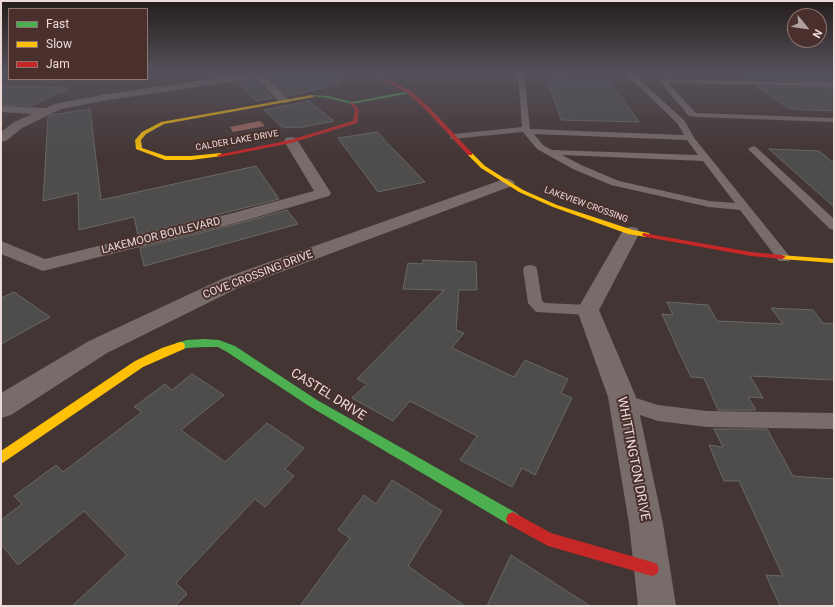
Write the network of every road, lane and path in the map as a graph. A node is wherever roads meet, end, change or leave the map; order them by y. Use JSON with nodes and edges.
{"nodes":[{"id":1,"x":88,"y":101,"type":"edge"},
{"id":2,"x":277,"y":101,"type":"edge"},
{"id":3,"x":346,"y":101,"type":"edge"},
{"id":4,"x":361,"y":101,"type":"edge"},
{"id":5,"x":419,"y":101,"type":"edge"},
{"id":6,"x":524,"y":101,"type":"edge"},
{"id":7,"x":659,"y":101,"type":"edge"},
{"id":8,"x":680,"y":101,"type":"edge"},
{"id":9,"x":352,"y":103,"type":"junction"},
{"id":10,"x":1,"y":109,"type":"edge"},
{"id":11,"x":47,"y":111,"type":"junction"},
{"id":12,"x":834,"y":120,"type":"edge"},
{"id":13,"x":527,"y":130,"type":"junction"},
{"id":14,"x":454,"y":137,"type":"junction"},
{"id":15,"x":1,"y":138,"type":"edge"},
{"id":16,"x":691,"y":138,"type":"junction"},
{"id":17,"x":291,"y":141,"type":"junction"},
{"id":18,"x":753,"y":149,"type":"dead end"},
{"id":19,"x":550,"y":152,"type":"junction"},
{"id":20,"x":706,"y":158,"type":"junction"},
{"id":21,"x":507,"y":183,"type":"junction"},
{"id":22,"x":744,"y":207,"type":"junction"},
{"id":23,"x":828,"y":216,"type":"edge"},
{"id":24,"x":834,"y":226,"type":"edge"},
{"id":25,"x":631,"y":232,"type":"junction"},
{"id":26,"x":6,"y":254,"type":"edge"},
{"id":27,"x":784,"y":258,"type":"junction"},
{"id":28,"x":834,"y":261,"type":"edge"},
{"id":29,"x":530,"y":269,"type":"dead end"},
{"id":30,"x":588,"y":310,"type":"junction"},
{"id":31,"x":623,"y":402,"type":"junction"},
{"id":32,"x":1,"y":407,"type":"edge"},
{"id":33,"x":834,"y":421,"type":"edge"},
{"id":34,"x":1,"y":458,"type":"edge"},
{"id":35,"x":652,"y":569,"type":"junction"},
{"id":36,"x":657,"y":606,"type":"edge"}],
"edges":[{"from":1,"to":11,"type":"street"},
{"from":2,"to":17,"type":"street","name":"CALDER LAKE DRIVE"},
{"from":3,"to":9,"type":"street","name":"CALDER LAKE DRIVE"},
{"from":4,"to":9,"type":"street","name":"CALDER LAKE DRIVE"},
{"from":5,"to":14,"type":"street","name":"LAKEVIEW CROSSING"},
{"from":6,"to":13,"type":"lane"},
{"from":7,"to":16,"type":"lane"},
{"from":8,"to":12,"type":"lane"},
{"from":9,"to":17,"type":"street","name":"CALDER LAKE DRIVE"},
{"from":10,"to":11,"type":"street"},
{"from":11,"to":15,"type":"street"},
{"from":13,"to":14,"type":"lane"},
{"from":13,"to":16,"type":"lane"},
{"from":13,"to":19,"type":"lane"},
{"from":14,"to":21,"type":"street","name":"LAKEVIEW CROSSING"},
{"from":16,"to":20,"type":"lane"},
{"from":17,"to":26,"type":"street","name":"LAKEMOOR BOULEVARD"},
{"from":18,"to":23,"type":"lane"},
{"from":19,"to":20,"type":"lane"},
{"from":19,"to":22,"type":"lane"},
{"from":20,"to":22,"type":"lane"},
{"from":21,"to":25,"type":"street","name":"LAKEVIEW CROSSING"},
{"from":21,"to":32,"type":"street","name":"COVE CROSSING DRIVE"},
{"from":22,"to":27,"type":"lane"},
{"from":23,"to":24,"type":"lane"},
{"from":25,"to":27,"type":"street","name":"LAKEVIEW CROSSING"},
{"from":25,"to":30,"type":"street"},
{"from":27,"to":28,"type":"street","name":"LAKEVIEW CROSSING"},
{"from":29,"to":30,"type":"lane"},
{"from":30,"to":31,"type":"street","name":"WHITTINGTON DRIVE"},
{"from":31,"to":33,"type":"lane"},
{"from":31,"to":35,"type":"street","name":"WHITTINGTON DRIVE"},
{"from":34,"to":35,"type":"street","name":"CASTEL DRIVE"},
{"from":35,"to":36,"type":"street","name":"WHITTINGTON DRIVE"}]}
